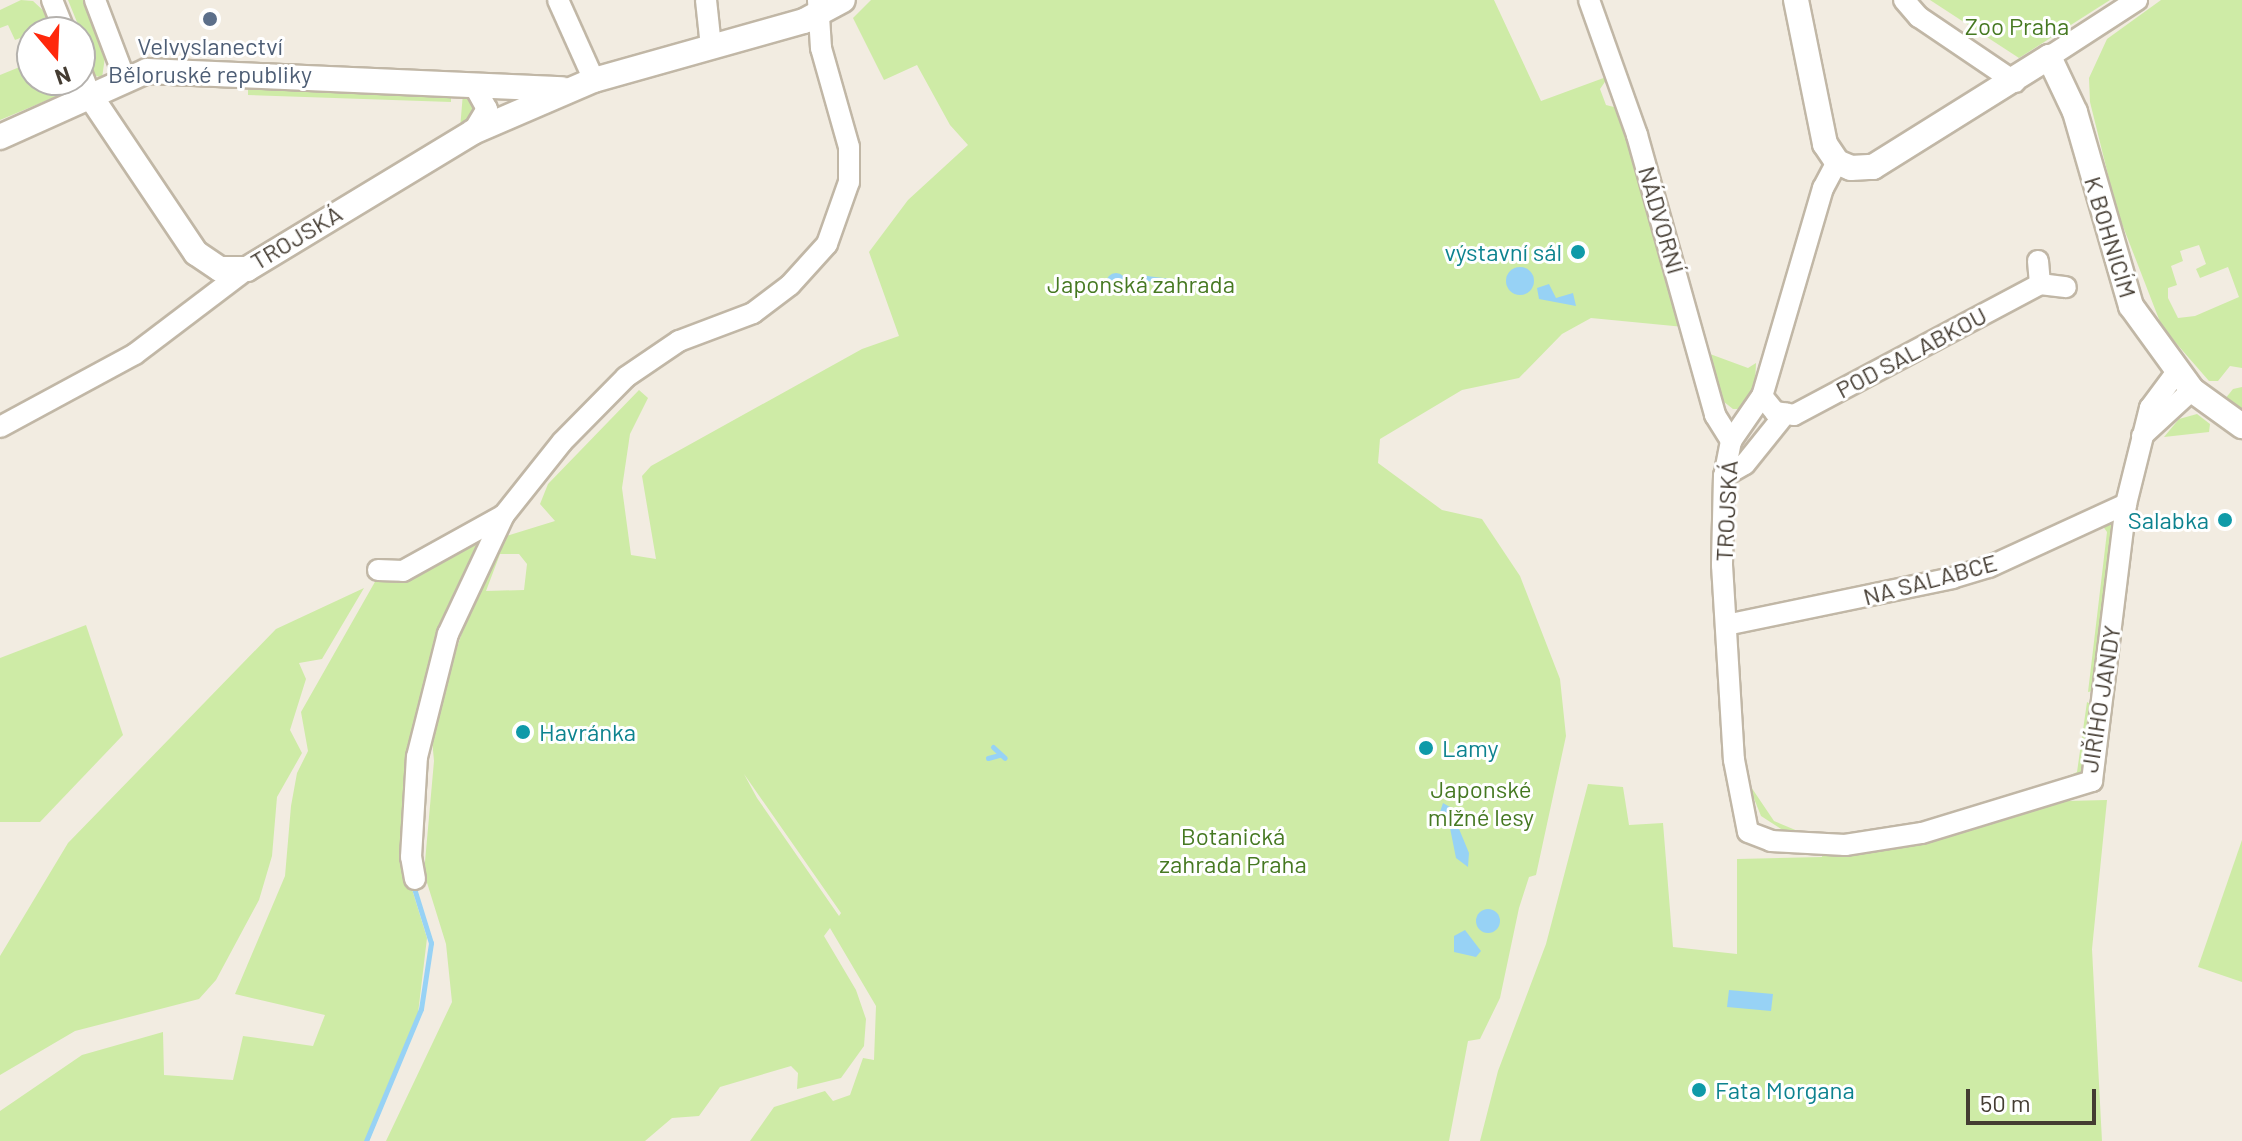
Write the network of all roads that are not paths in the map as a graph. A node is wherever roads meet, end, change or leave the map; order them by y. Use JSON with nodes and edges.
{"nodes":[{"id":1,"x":95,"y":0,"type":"edge"},
{"id":2,"x":558,"y":0,"type":"edge"},
{"id":3,"x":706,"y":0,"type":"edge"},
{"id":4,"x":843,"y":0,"type":"edge"},
{"id":5,"x":1589,"y":0,"type":"edge"},
{"id":6,"x":1796,"y":0,"type":"edge"},
{"id":7,"x":1904,"y":0,"type":"edge"},
{"id":8,"x":2137,"y":0,"type":"edge"},
{"id":9,"x":818,"y":8,"type":"edge"},
{"id":10,"x":711,"y":47,"type":"junction"},
{"id":11,"x":2049,"y":57,"type":"junction"},
{"id":12,"x":125,"y":79,"type":"junction"},
{"id":13,"x":2015,"y":82,"type":"junction"},
{"id":14,"x":583,"y":84,"type":"junction"},
{"id":15,"x":474,"y":86,"type":"junction"},
{"id":16,"x":91,"y":97,"type":"junction"},
{"id":17,"x":473,"y":132,"type":"junction"},
{"id":18,"x":0,"y":137,"type":"edge"},
{"id":19,"x":1837,"y":162,"type":"junction"},
{"id":20,"x":2038,"y":261,"type":"dead end"},
{"id":21,"x":247,"y":269,"type":"junction"},
{"id":22,"x":2040,"y":284,"type":"junction"},
{"id":23,"x":2066,"y":287,"type":"dead end"},
{"id":24,"x":2184,"y":381,"type":"junction"},
{"id":25,"x":1762,"y":396,"type":"junction"},
{"id":26,"x":1786,"y":413,"type":"junction"},
{"id":27,"x":2242,"y":426,"type":"edge"},
{"id":28,"x":0,"y":427,"type":"edge"},
{"id":29,"x":1731,"y":441,"type":"junction"},
{"id":30,"x":1724,"y":476,"type":"junction"},
{"id":31,"x":2126,"y":504,"type":"junction"},
{"id":32,"x":504,"y":515,"type":"junction"},
{"id":33,"x":378,"y":570,"type":"dead end"},
{"id":34,"x":1726,"y":625,"type":"junction"},
{"id":35,"x":1771,"y":841,"type":"joint"},
{"id":36,"x":415,"y":879,"type":"dead end"}],
"edges":[{"from":1,"to":12,"type":"street"},
{"from":2,"to":14,"type":"street"},
{"from":3,"to":10,"type":"street"},
{"from":4,"to":9,"type":"street","name":"TROJSKÁ"},
{"from":5,"to":29,"type":"street","name":"NÁDVORNÍ"},
{"from":6,"to":19,"type":"street"},
{"from":7,"to":13,"type":"street"},
{"from":8,"to":11,"type":"street"},
{"from":9,"to":10,"type":"street","name":"TROJSKÁ"},
{"from":9,"to":32,"type":"street"},
{"from":10,"to":14,"type":"street","name":"TROJSKÁ"},
{"from":11,"to":13,"type":"street"},
{"from":11,"to":24,"type":"street","name":"K BOHNICÍM"},
{"from":12,"to":15,"type":"street","name":"TROJSKÁ"},
{"from":12,"to":16,"type":"street","name":"TROJSKÁ"},
{"from":13,"to":19,"type":"street"},
{"from":14,"to":15,"type":"street","name":"TROJSKÁ"},
{"from":14,"to":17,"type":"street","name":"TROJSKÁ"},
{"from":15,"to":17,"type":"street"},
{"from":16,"to":18,"type":"street","name":"TROJSKÁ"},
{"from":16,"to":21,"type":"street","name":"TROJSKÁ"},
{"from":17,"to":21,"type":"street","name":"TROJSKÁ"},
{"from":19,"to":25,"type":"street","name":"TROJSKÁ"},
{"from":20,"to":22,"type":"street"},
{"from":21,"to":28,"type":"street"},
{"from":22,"to":23,"type":"street"},
{"from":22,"to":26,"type":"street","name":"POD SALABKOU"},
{"from":24,"to":27,"type":"street","name":"K BOHNICÍM"},
{"from":24,"to":31,"type":"street","name":"JIŘÍHO JANDY"},
{"from":25,"to":26,"type":"street"},
{"from":25,"to":29,"type":"street","name":"TROJSKÁ"},
{"from":26,"to":30,"type":"street"},
{"from":29,"to":30,"type":"street","name":"TROJSKÁ"},
{"from":30,"to":34,"type":"street","name":"TROJSKÁ"},
{"from":31,"to":34,"type":"street","name":"NA SALABCE"},
{"from":31,"to":35,"type":"street","name":"JIŘÍHO JANDY"},
{"from":32,"to":33,"type":"street"},
{"from":32,"to":36,"type":"street"},
{"from":34,"to":35,"type":"street","name":"TROJSKÁ"}]}
